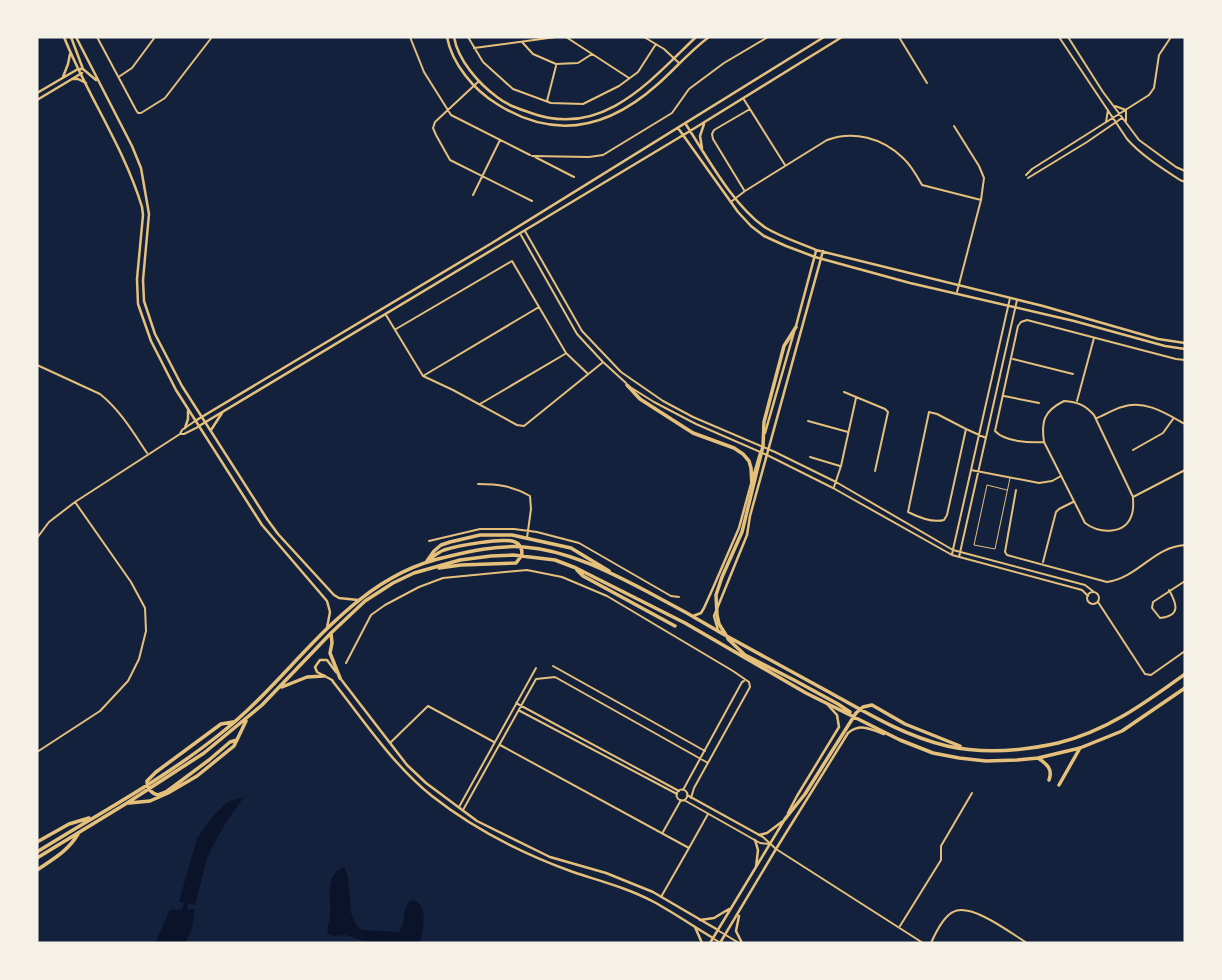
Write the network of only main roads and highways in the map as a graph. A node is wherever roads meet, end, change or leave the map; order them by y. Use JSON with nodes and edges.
{"nodes":[{"id":1,"x":796,"y":327,"type":"road end"},
{"id":2,"x":627,"y":384,"type":"road end"},
{"id":3,"x":752,"y":491,"type":"junction"},
{"id":4,"x":426,"y":562,"type":"junction"},
{"id":5,"x":576,"y":568,"type":"junction"},
{"id":6,"x":433,"y":569,"type":"junction"},
{"id":7,"x":619,"y":577,"type":"junction"},
{"id":8,"x":675,"y":626,"type":"dead end"},
{"id":9,"x":329,"y":631,"type":"junction"},
{"id":10,"x":1185,"y":674,"type":"edge"},
{"id":11,"x":324,"y":676,"type":"road end"},
{"id":12,"x":340,"y":678,"type":"road end"},
{"id":13,"x":278,"y":688,"type":"junction"},
{"id":14,"x":1185,"y":688,"type":"edge"},
{"id":15,"x":857,"y":717,"type":"junction"},
{"id":16,"x":247,"y":719,"type":"junction"},
{"id":17,"x":236,"y":721,"type":"junction"},
{"id":18,"x":237,"y":740,"type":"junction"},
{"id":19,"x":1080,"y":748,"type":"junction"},
{"id":20,"x":965,"y":749,"type":"junction"},
{"id":21,"x":1038,"y":758,"type":"junction"},
{"id":22,"x":1049,"y":780,"type":"dead end"},
{"id":23,"x":1059,"y":785,"type":"dead end"},
{"id":24,"x":127,"y":803,"type":"junction"},
{"id":25,"x":95,"y":816,"type":"junction"},
{"id":26,"x":785,"y":819,"type":"road end"},
{"id":27,"x":79,"y":832,"type":"junction"},
{"id":28,"x":37,"y":842,"type":"edge"},
{"id":29,"x":37,"y":852,"type":"edge"},
{"id":30,"x":37,"y":858,"type":"edge"},
{"id":31,"x":37,"y":870,"type":"edge"}],
"edges":[{"from":1,"to":3,"type":"highway"},
{"from":2,"to":3,"type":"highway"},
{"from":3,"to":15,"type":"highway"},
{"from":4,"to":6,"type":"highway"},
{"from":4,"to":7,"type":"highway"},
{"from":4,"to":7,"type":"highway"},
{"from":4,"to":9,"type":"highway"},
{"from":5,"to":6,"type":"highway"},
{"from":5,"to":8,"type":"highway"},
{"from":5,"to":15,"type":"highway"},
{"from":6,"to":9,"type":"highway"},
{"from":7,"to":20,"type":"highway"},
{"from":9,"to":12,"type":"highway"},
{"from":9,"to":13,"type":"highway"},
{"from":9,"to":17,"type":"highway"},
{"from":10,"to":20,"type":"highway"},
{"from":11,"to":13,"type":"highway"},
{"from":13,"to":16,"type":"highway"},
{"from":14,"to":19,"type":"highway"},
{"from":15,"to":21,"type":"highway"},
{"from":16,"to":18,"type":"highway"},
{"from":16,"to":24,"type":"highway"},
{"from":17,"to":18,"type":"highway"},
{"from":17,"to":25,"type":"highway"},
{"from":18,"to":24,"type":"highway"},
{"from":19,"to":21,"type":"highway"},
{"from":19,"to":23,"type":"highway"},
{"from":20,"to":26,"type":"highway"},
{"from":21,"to":22,"type":"highway"},
{"from":24,"to":27,"type":"highway"},
{"from":25,"to":28,"type":"highway"},
{"from":25,"to":29,"type":"highway"},
{"from":27,"to":30,"type":"highway"},
{"from":27,"to":31,"type":"highway"}]}
